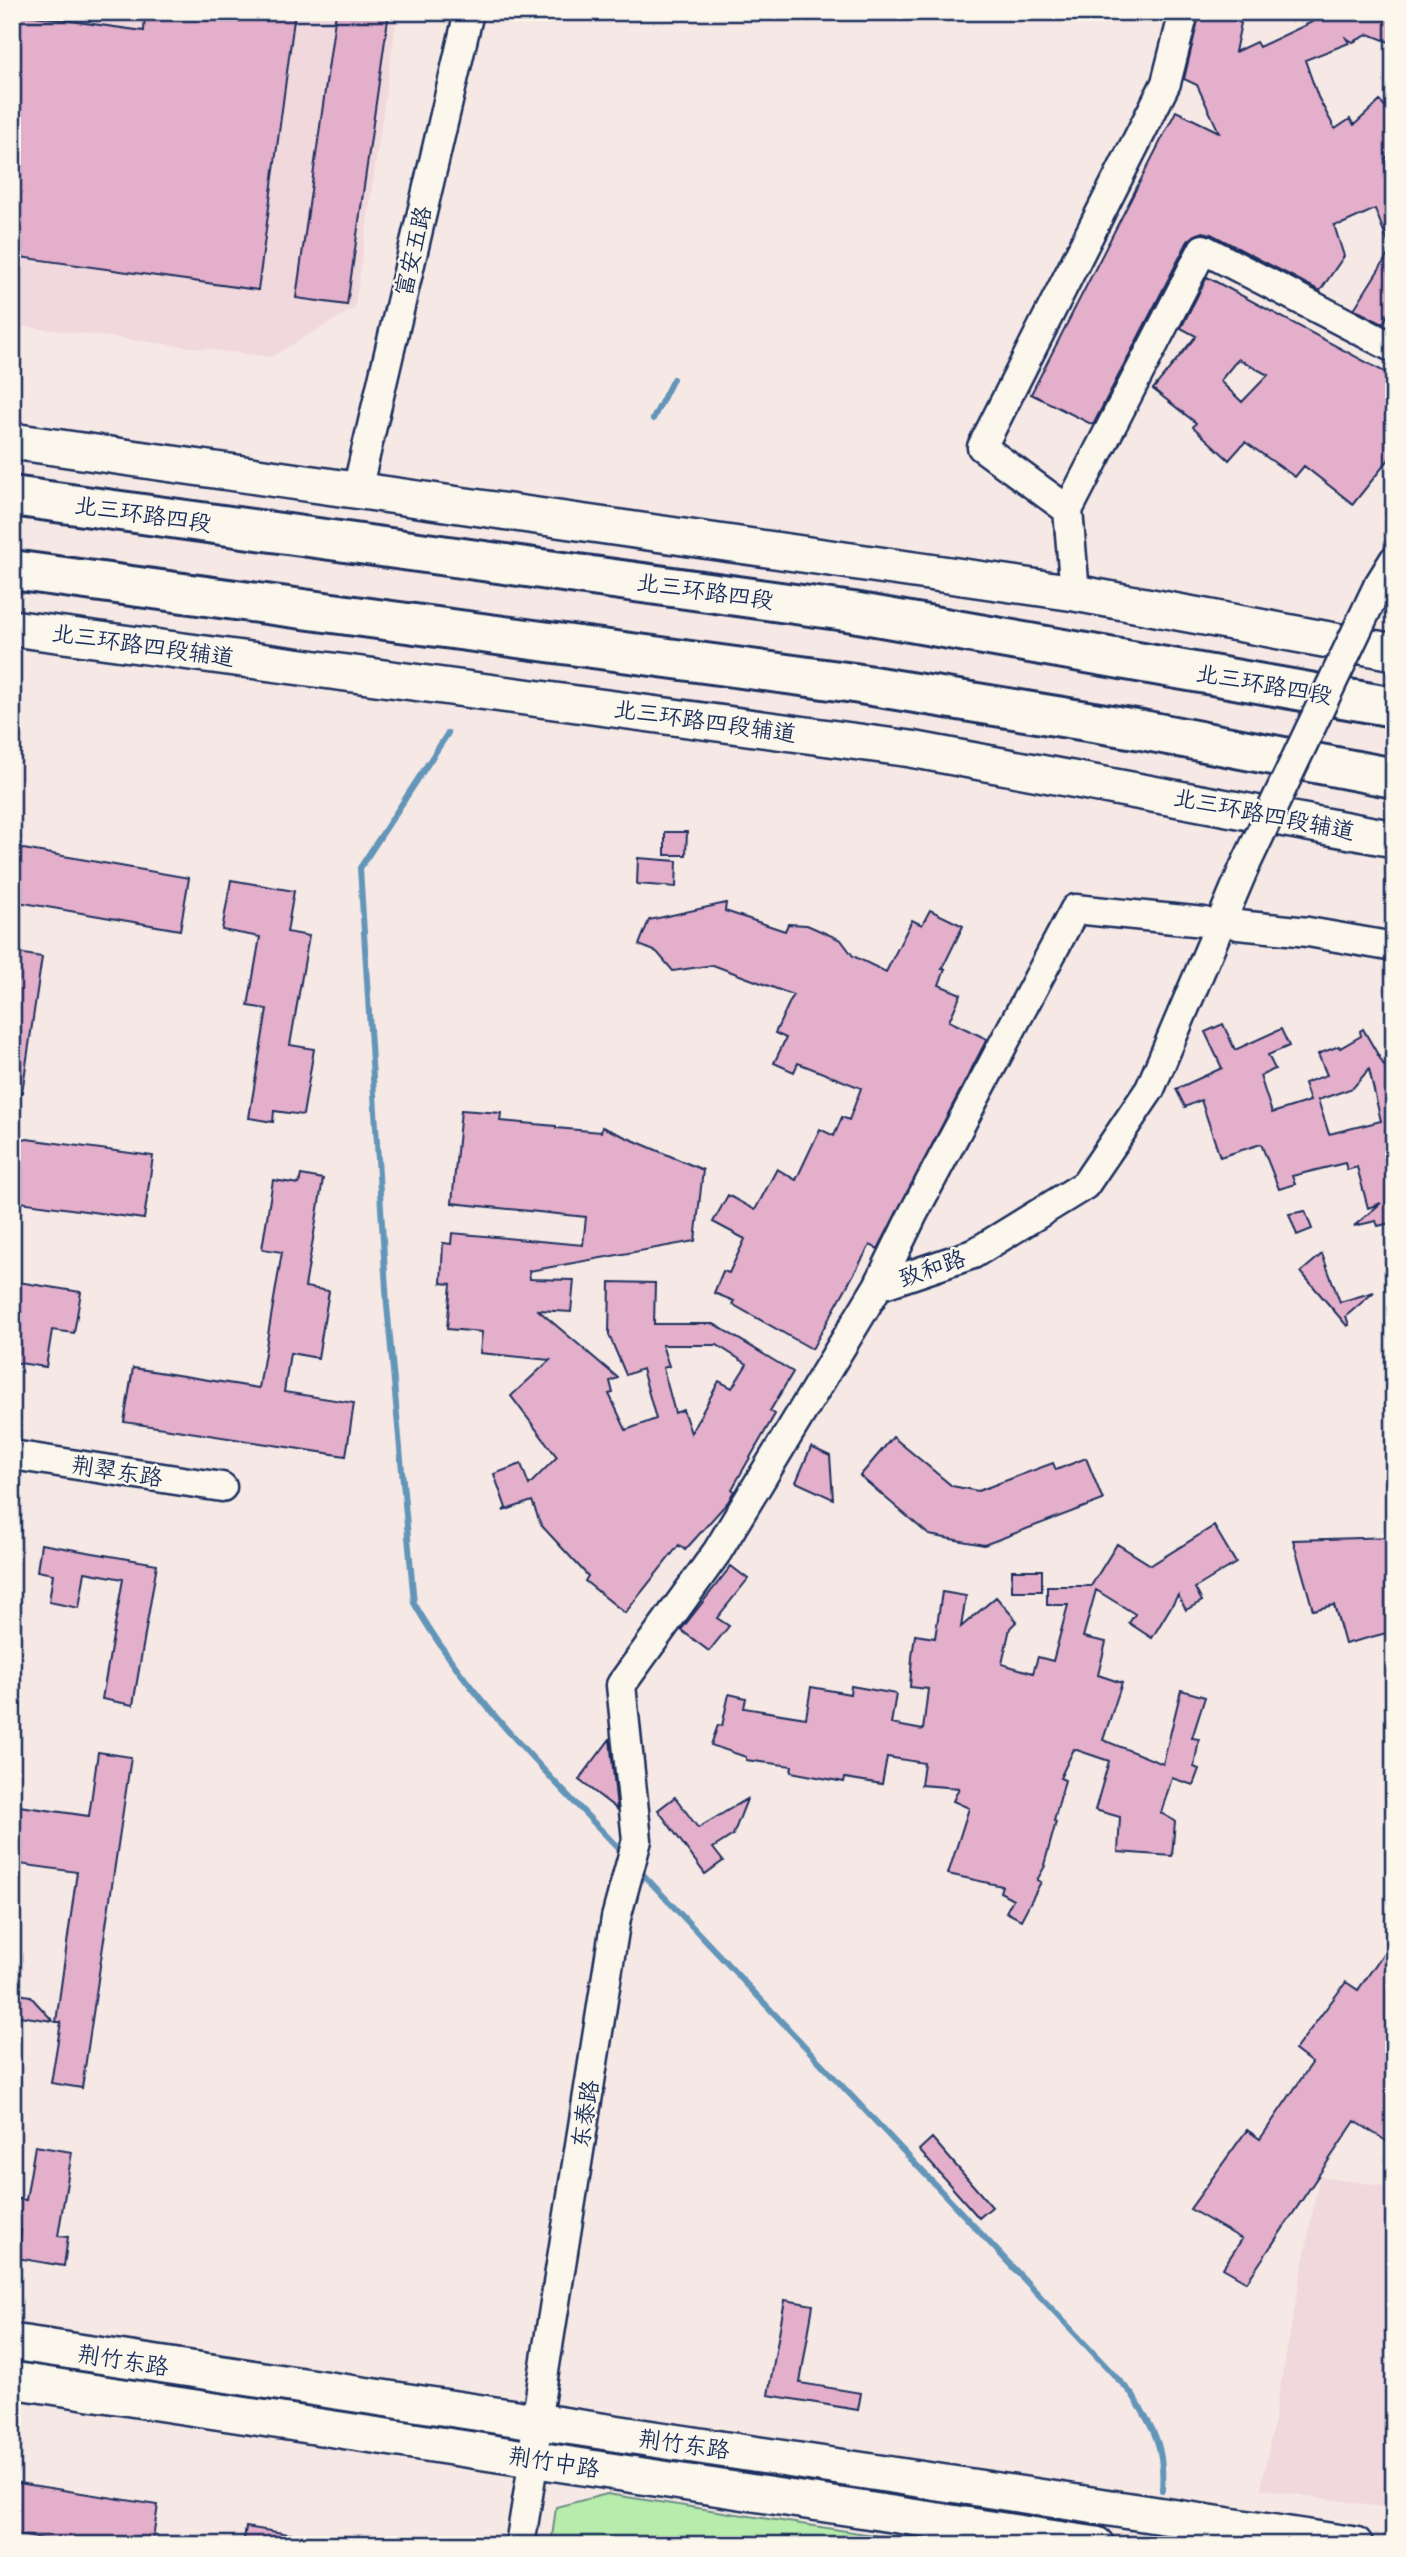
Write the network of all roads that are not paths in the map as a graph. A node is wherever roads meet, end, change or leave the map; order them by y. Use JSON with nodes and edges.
{"nodes":[{"id":1,"x":469,"y":12,"type":"edge"},
{"id":2,"x":1184,"y":12,"type":"edge"},
{"id":3,"x":1394,"y":345,"type":"edge"},
{"id":4,"x":12,"y":441,"type":"edge"},
{"id":5,"x":358,"y":491,"type":"junction"},
{"id":6,"x":12,"y":496,"type":"edge"},
{"id":7,"x":1068,"y":510,"type":"junction"},
{"id":8,"x":1394,"y":560,"type":"edge"},
{"id":9,"x":12,"y":569,"type":"edge"},
{"id":10,"x":1076,"y":593,"type":"junction"},
{"id":11,"x":12,"y":628,"type":"edge"},
{"id":12,"x":1394,"y":652,"type":"edge"},
{"id":13,"x":1394,"y":707,"type":"edge"},
{"id":14,"x":1394,"y":778,"type":"edge"},
{"id":15,"x":1394,"y":839,"type":"edge"},
{"id":16,"x":1204,"y":922,"type":"dead end"},
{"id":17,"x":1238,"y":925,"type":"dead end"},
{"id":18,"x":1394,"y":947,"type":"edge"},
{"id":19,"x":878,"y":1286,"type":"junction"},
{"id":20,"x":12,"y":1455,"type":"edge"},
{"id":21,"x":222,"y":1487,"type":"dead end"},
{"id":22,"x":621,"y":1685,"type":"joint"},
{"id":23,"x":12,"y":2342,"type":"edge"},
{"id":24,"x":12,"y":2380,"type":"edge"},
{"id":25,"x":536,"y":2422,"type":"junction"},
{"id":26,"x":534,"y":2458,"type":"junction"},
{"id":27,"x":1256,"y":2537,"type":"edge"},
{"id":28,"x":520,"y":2545,"type":"edge"},
{"id":29,"x":1096,"y":2545,"type":"edge"},
{"id":30,"x":1355,"y":2545,"type":"edge"}],
"edges":[{"from":1,"to":5,"type":"street","name":"富安五路"},
{"from":2,"to":7,"type":"street"},
{"from":3,"to":7,"type":"street"},
{"from":4,"to":5,"type":"main road"},
{"from":5,"to":10,"type":"main road"},
{"from":6,"to":13,"type":"highway","name":"北三环路四段"},
{"from":7,"to":10,"type":"street"},
{"from":8,"to":19,"type":"street","name":"致和路","bridge":true},
{"from":9,"to":14,"type":"highway"},
{"from":10,"to":12,"type":"main road"},
{"from":11,"to":15,"type":"main road","name":"北三环路四段辅道"},
{"from":16,"to":19,"type":"street"},
{"from":17,"to":18,"type":"street"},
{"from":19,"to":22,"type":"street","name":"致和路"},
{"from":20,"to":21,"type":"street","name":"荆翠东路"},
{"from":22,"to":25,"type":"street","name":"东泰路"},
{"from":23,"to":25,"type":"main road","name":"荆竹东路"},
{"from":24,"to":26,"type":"main road","name":"荆竹中路"},
{"from":25,"to":26,"type":"street","name":"东泰路"},
{"from":25,"to":27,"type":"main road","name":"荆竹东路"},
{"from":26,"to":28,"type":"street","name":"东泰路"},
{"from":26,"to":29,"type":"main road","name":"荆竹中路"},
{"from":27,"to":30,"type":"main road","name":"荆竹东路"}]}
